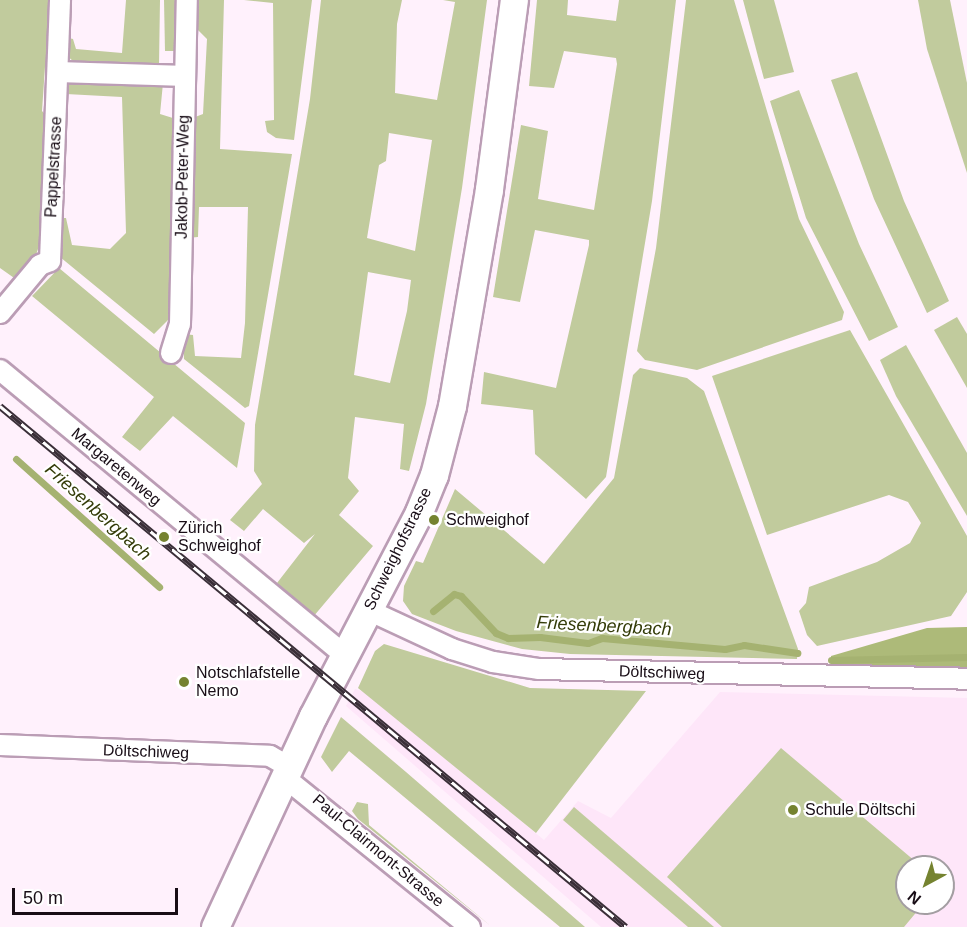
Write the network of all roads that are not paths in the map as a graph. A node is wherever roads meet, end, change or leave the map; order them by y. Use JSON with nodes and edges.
{"nodes":[{"id":1,"x":60,"y":0,"type":"edge"},
{"id":2,"x":187,"y":0,"type":"edge"},
{"id":3,"x":514,"y":0,"type":"edge"},
{"id":4,"x":59,"y":72,"type":"junction"},
{"id":5,"x":185,"y":76,"type":"junction"},
{"id":6,"x":0,"y":313,"type":"edge"},
{"id":7,"x":171,"y":353,"type":"dead end"},
{"id":8,"x":0,"y":370,"type":"edge"},
{"id":9,"x":368,"y":610,"type":"junction"},
{"id":10,"x":345,"y":655,"type":"junction"},
{"id":11,"x":967,"y":679,"type":"edge"},
{"id":12,"x":0,"y":745,"type":"edge"},
{"id":13,"x":286,"y":772,"type":"junction"},
{"id":14,"x":215,"y":927,"type":"edge"},
{"id":15,"x":470,"y":927,"type":"edge"}],
"edges":[{"from":1,"to":4,"type":"street","name":"Pappelstrasse"},
{"from":2,"to":5,"type":"street","name":"Jakob-Peter-Weg"},
{"from":3,"to":9,"type":"main road","name":"Schweighofstrasse"},
{"from":4,"to":5,"type":"street"},
{"from":4,"to":6,"type":"street","name":"Pappelstrasse"},
{"from":5,"to":7,"type":"street","name":"Jakob-Peter-Weg"},
{"from":8,"to":10,"type":"street","name":"Margaretenweg"},
{"from":9,"to":10,"type":"main road","name":"Schweighofstrasse"},
{"from":9,"to":11,"type":"street","name":"Döltschiweg"},
{"from":10,"to":13,"type":"main road","name":"Schweighofstrasse"},
{"from":12,"to":13,"type":"street","name":"Döltschiweg"},
{"from":13,"to":14,"type":"main road","name":"Schweighofstrasse"},
{"from":13,"to":15,"type":"street","name":"Paul-Clairmont-Strasse"}]}
